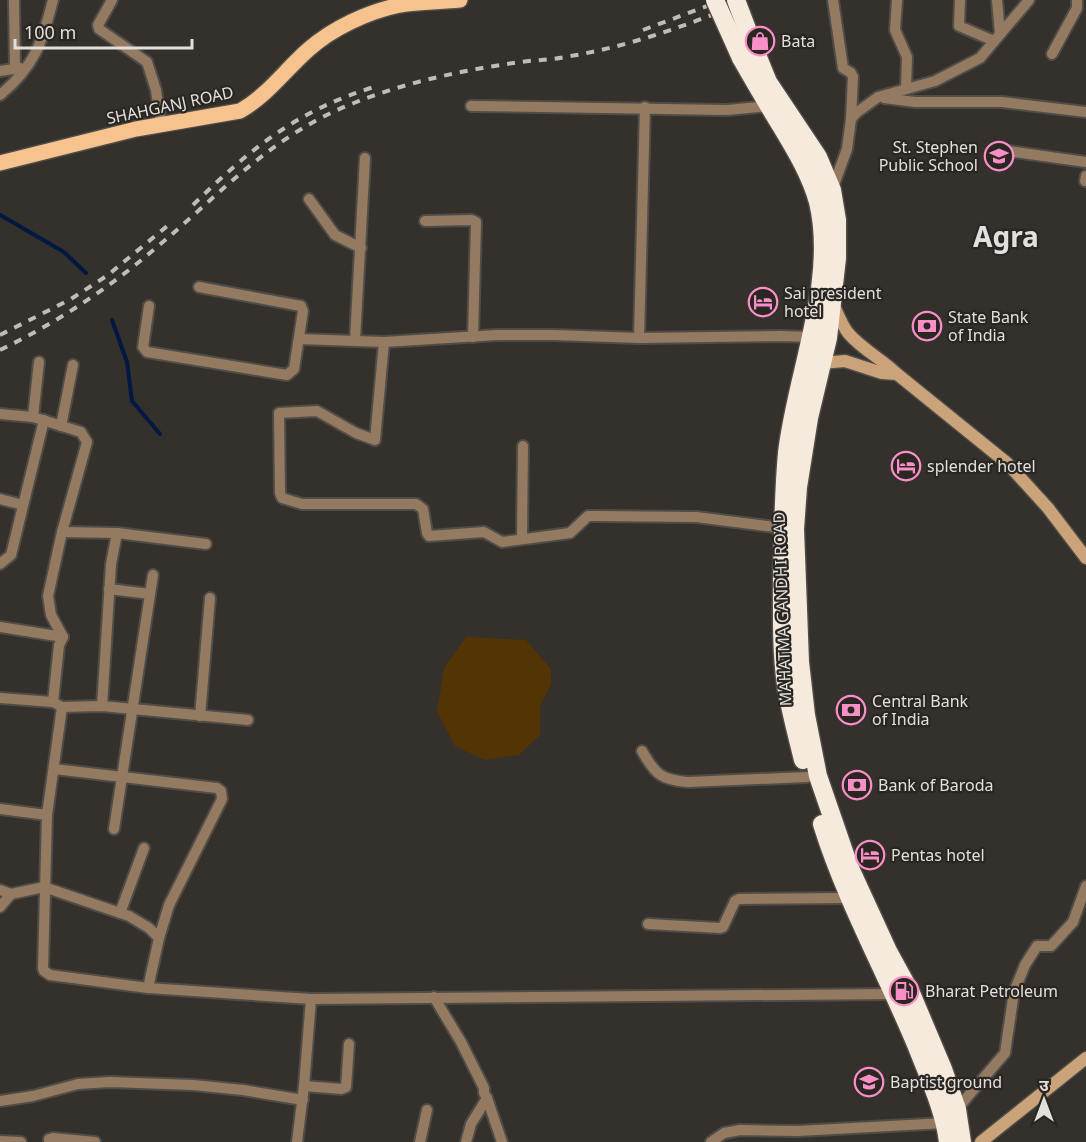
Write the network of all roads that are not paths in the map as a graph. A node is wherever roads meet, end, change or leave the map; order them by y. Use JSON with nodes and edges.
{"nodes":[{"id":1,"x":14,"y":0,"type":"edge"},
{"id":2,"x":53,"y":0,"type":"edge"},
{"id":3,"x":112,"y":0,"type":"edge"},
{"id":4,"x":460,"y":0,"type":"edge"},
{"id":5,"x":715,"y":0,"type":"edge"},
{"id":6,"x":736,"y":0,"type":"edge"},
{"id":7,"x":833,"y":0,"type":"edge"},
{"id":8,"x":897,"y":0,"type":"edge"},
{"id":9,"x":960,"y":0,"type":"edge"},
{"id":10,"x":997,"y":0,"type":"edge"},
{"id":11,"x":1029,"y":0,"type":"edge"},
{"id":12,"x":1077,"y":0,"type":"edge"},
{"id":13,"x":997,"y":37,"type":"junction"},
{"id":14,"x":748,"y":54,"type":"junction"},
{"id":15,"x":1052,"y":54,"type":"dead end"},
{"id":16,"x":29,"y":66,"type":"junction"},
{"id":17,"x":15,"y":69,"type":"junction"},
{"id":18,"x":0,"y":71,"type":"edge"},
{"id":19,"x":906,"y":89,"type":"junction"},
{"id":20,"x":0,"y":96,"type":"edge"},
{"id":21,"x":878,"y":97,"type":"junction"},
{"id":22,"x":768,"y":105,"type":"junction"},
{"id":23,"x":471,"y":106,"type":"dead end"},
{"id":24,"x":645,"y":108,"type":"junction"},
{"id":25,"x":1086,"y":112,"type":"edge"},
{"id":26,"x":852,"y":119,"type":"junction"},
{"id":27,"x":161,"y":125,"type":"junction"},
{"id":28,"x":1008,"y":151,"type":"dead end"},
{"id":29,"x":365,"y":158,"type":"dead end"},
{"id":30,"x":1086,"y":162,"type":"edge"},
{"id":31,"x":0,"y":163,"type":"edge"},
{"id":32,"x":832,"y":190,"type":"junction"},
{"id":33,"x":309,"y":200,"type":"dead end"},
{"id":34,"x":425,"y":221,"type":"dead end"},
{"id":35,"x":361,"y":248,"type":"junction"},
{"id":36,"x":198,"y":287,"type":"dead end"},
{"id":37,"x":831,"y":300,"type":"junction"},
{"id":38,"x":149,"y":306,"type":"dead end"},
{"id":39,"x":473,"y":337,"type":"junction"},
{"id":40,"x":639,"y":338,"type":"junction"},
{"id":41,"x":819,"y":338,"type":"junction"},
{"id":42,"x":300,"y":339,"type":"junction"},
{"id":43,"x":355,"y":340,"type":"junction"},
{"id":44,"x":384,"y":342,"type":"junction"},
{"id":45,"x":39,"y":362,"type":"dead end"},
{"id":46,"x":821,"y":363,"type":"junction"},
{"id":47,"x":73,"y":365,"type":"dead end"},
{"id":48,"x":897,"y":374,"type":"junction"},
{"id":49,"x":0,"y":414,"type":"edge"},
{"id":50,"x":38,"y":419,"type":"junction"},
{"id":51,"x":60,"y":426,"type":"junction"},
{"id":52,"x":523,"y":446,"type":"dead end"},
{"id":53,"x":0,"y":499,"type":"edge"},
{"id":54,"x":23,"y":505,"type":"junction"},
{"id":55,"x":783,"y":528,"type":"junction"},
{"id":56,"x":62,"y":532,"type":"junction"},
{"id":57,"x":117,"y":533,"type":"junction"},
{"id":58,"x":522,"y":539,"type":"junction"},
{"id":59,"x":206,"y":544,"type":"dead end"},
{"id":60,"x":1085,"y":554,"type":"edge"},
{"id":61,"x":0,"y":564,"type":"edge"},
{"id":62,"x":153,"y":575,"type":"dead end"},
{"id":63,"x":109,"y":588,"type":"junction"},
{"id":64,"x":150,"y":594,"type":"junction"},
{"id":65,"x":210,"y":598,"type":"dead end"},
{"id":66,"x":0,"y":627,"type":"edge"},
{"id":67,"x":63,"y":637,"type":"junction"},
{"id":68,"x":0,"y":698,"type":"edge"},
{"id":69,"x":57,"y":705,"type":"junction"},
{"id":70,"x":102,"y":706,"type":"junction"},
{"id":71,"x":132,"y":710,"type":"junction"},
{"id":72,"x":200,"y":716,"type":"junction"},
{"id":73,"x":248,"y":720,"type":"dead end"},
{"id":74,"x":642,"y":751,"type":"dead end"},
{"id":75,"x":54,"y":769,"type":"junction"},
{"id":76,"x":123,"y":777,"type":"junction"},
{"id":77,"x":807,"y":777,"type":"junction"},
{"id":78,"x":0,"y":809,"type":"edge"},
{"id":79,"x":47,"y":815,"type":"junction"},
{"id":80,"x":114,"y":829,"type":"dead end"},
{"id":81,"x":144,"y":848,"type":"dead end"},
{"id":82,"x":1086,"y":886,"type":"edge"},
{"id":83,"x":44,"y":887,"type":"junction"},
{"id":84,"x":0,"y":890,"type":"edge"},
{"id":85,"x":11,"y":894,"type":"junction"},
{"id":86,"x":850,"y":898,"type":"junction"},
{"id":87,"x":0,"y":907,"type":"edge"},
{"id":88,"x":120,"y":914,"type":"junction"},
{"id":89,"x":648,"y":924,"type":"dead end"},
{"id":90,"x":159,"y":938,"type":"junction"},
{"id":91,"x":148,"y":988,"type":"junction"},
{"id":92,"x":894,"y":994,"type":"junction"},
{"id":93,"x":434,"y":997,"type":"junction"},
{"id":94,"x":310,"y":999,"type":"junction"},
{"id":95,"x":349,"y":1044,"type":"dead end"},
{"id":96,"x":1086,"y":1058,"type":"edge"},
{"id":97,"x":304,"y":1086,"type":"junction"},
{"id":98,"x":487,"y":1098,"type":"junction"},
{"id":99,"x":303,"y":1100,"type":"junction"},
{"id":100,"x":0,"y":1101,"type":"edge"},
{"id":101,"x":427,"y":1110,"type":"dead end"},
{"id":102,"x":951,"y":1116,"type":"junction"},
{"id":103,"x":0,"y":1141,"type":"edge"},
{"id":104,"x":21,"y":1142,"type":"edge"},
{"id":105,"x":49,"y":1142,"type":"edge"},
{"id":106,"x":95,"y":1142,"type":"edge"},
{"id":107,"x":297,"y":1142,"type":"edge"},
{"id":108,"x":420,"y":1142,"type":"edge"},
{"id":109,"x":466,"y":1142,"type":"edge"},
{"id":110,"x":502,"y":1142,"type":"edge"},
{"id":111,"x":711,"y":1142,"type":"edge"},
{"id":112,"x":948,"y":1142,"type":"edge"},
{"id":113,"x":963,"y":1142,"type":"edge"},
{"id":114,"x":981,"y":1142,"type":"edge"}],
"edges":[{"from":1,"to":17,"type":"street"},
{"from":2,"to":16,"type":"street"},
{"from":3,"to":27,"type":"street"},
{"from":4,"to":27,"type":"main road","name":"SHAHGANJ ROAD"},
{"from":5,"to":14,"type":"highway","name":"MAHATMA GANDHI ROAD","bridge":true},
{"from":6,"to":14,"type":"highway","name":"MAHATMA GANDHI ROAD","bridge":true},
{"from":7,"to":26,"type":"street"},
{"from":8,"to":19,"type":"street"},
{"from":9,"to":13,"type":"street"},
{"from":10,"to":13,"type":"street"},
{"from":11,"to":13,"type":"street"},
{"from":12,"to":15,"type":"street"},
{"from":13,"to":19,"type":"street"},
{"from":14,"to":22,"type":"highway","name":"MAHATMA GANDHI ROAD"},
{"from":14,"to":32,"type":"highway","name":"MAHATMA GANDHI ROAD"},
{"from":16,"to":17,"type":"street"},
{"from":16,"to":20,"type":"street"},
{"from":17,"to":18,"type":"street"},
{"from":19,"to":21,"type":"street"},
{"from":21,"to":25,"type":"street"},
{"from":21,"to":26,"type":"street"},
{"from":22,"to":24,"type":"street"},
{"from":22,"to":41,"type":"highway","name":"MAHATMA GANDHI ROAD"},
{"from":23,"to":24,"type":"street"},
{"from":24,"to":40,"type":"street"},
{"from":26,"to":32,"type":"street"},
{"from":27,"to":31,"type":"main road","name":"SHAHGANJ ROAD"},
{"from":28,"to":30,"type":"street"},
{"from":29,"to":35,"type":"street"},
{"from":32,"to":37,"type":"highway","name":"MAHATMA GANDHI ROAD"},
{"from":33,"to":35,"type":"street"},
{"from":34,"to":39,"type":"street"},
{"from":35,"to":43,"type":"street"},
{"from":36,"to":42,"type":"street"},
{"from":37,"to":41,"type":"highway","name":"MAHATMA GANDHI ROAD"},
{"from":37,"to":48,"type":"street"},
{"from":38,"to":42,"type":"street"},
{"from":39,"to":40,"type":"street"},
{"from":39,"to":44,"type":"street"},
{"from":40,"to":41,"type":"street"},
{"from":41,"to":46,"type":"highway","name":"MAHATMA GANDHI ROAD"},
{"from":41,"to":55,"type":"highway","name":"MAHATMA GANDHI ROAD"},
{"from":42,"to":43,"type":"street"},
{"from":43,"to":44,"type":"street"},
{"from":44,"to":58,"type":"street"},
{"from":45,"to":50,"type":"street"},
{"from":46,"to":48,"type":"street"},
{"from":46,"to":102,"type":"highway","name":"MAHATMA GANDHI ROAD"},
{"from":47,"to":51,"type":"street"},
{"from":48,"to":60,"type":"street"},
{"from":49,"to":50,"type":"street"},
{"from":50,"to":51,"type":"street"},
{"from":50,"to":54,"type":"street"},
{"from":51,"to":56,"type":"street"},
{"from":52,"to":58,"type":"street"},
{"from":53,"to":54,"type":"street"},
{"from":54,"to":61,"type":"street"},
{"from":55,"to":58,"type":"street"},
{"from":55,"to":77,"type":"highway","name":"MAHATMA GANDHI ROAD"},
{"from":56,"to":57,"type":"street"},
{"from":56,"to":67,"type":"street"},
{"from":57,"to":59,"type":"street"},
{"from":57,"to":63,"type":"street"},
{"from":62,"to":64,"type":"street"},
{"from":63,"to":64,"type":"street"},
{"from":63,"to":70,"type":"street"},
{"from":64,"to":71,"type":"street"},
{"from":65,"to":72,"type":"street"},
{"from":66,"to":67,"type":"street"},
{"from":67,"to":69,"type":"street"},
{"from":68,"to":69,"type":"street"},
{"from":69,"to":70,"type":"street"},
{"from":69,"to":75,"type":"street"},
{"from":70,"to":71,"type":"street"},
{"from":71,"to":72,"type":"street"},
{"from":71,"to":76,"type":"street"},
{"from":72,"to":73,"type":"street"},
{"from":74,"to":77,"type":"street"},
{"from":75,"to":76,"type":"street"},
{"from":75,"to":79,"type":"street"},
{"from":76,"to":80,"type":"street"},
{"from":76,"to":90,"type":"street"},
{"from":77,"to":86,"type":"highway","name":"MAHATMA GANDHI ROAD"},
{"from":78,"to":79,"type":"street"},
{"from":79,"to":83,"type":"street"},
{"from":81,"to":88,"type":"street"},
{"from":82,"to":102,"type":"street"},
{"from":83,"to":85,"type":"street"},
{"from":83,"to":88,"type":"street"},
{"from":83,"to":91,"type":"street"},
{"from":84,"to":85,"type":"street"},
{"from":85,"to":87,"type":"street"},
{"from":86,"to":89,"type":"street"},
{"from":86,"to":92,"type":"highway","name":"MAHATMA GANDHI ROAD"},
{"from":88,"to":90,"type":"street"},
{"from":90,"to":91,"type":"street"},
{"from":91,"to":94,"type":"street"},
{"from":92,"to":93,"type":"street"},
{"from":92,"to":102,"type":"highway","name":"MAHATMA GANDHI ROAD"},
{"from":93,"to":94,"type":"street"},
{"from":93,"to":98,"type":"street"},
{"from":94,"to":97,"type":"street"},
{"from":95,"to":97,"type":"street"},
{"from":96,"to":114,"type":"street"},
{"from":97,"to":99,"type":"street"},
{"from":98,"to":109,"type":"street"},
{"from":98,"to":110,"type":"street"},
{"from":99,"to":100,"type":"street"},
{"from":99,"to":107,"type":"street"},
{"from":101,"to":108,"type":"street"},
{"from":102,"to":111,"type":"street"},
{"from":102,"to":112,"type":"highway","name":"MAHATMA GANDHI ROAD"},
{"from":102,"to":113,"type":"highway","name":"MAHATMA GANDHI ROAD"},
{"from":103,"to":104,"type":"street"},
{"from":105,"to":106,"type":"street"}]}
